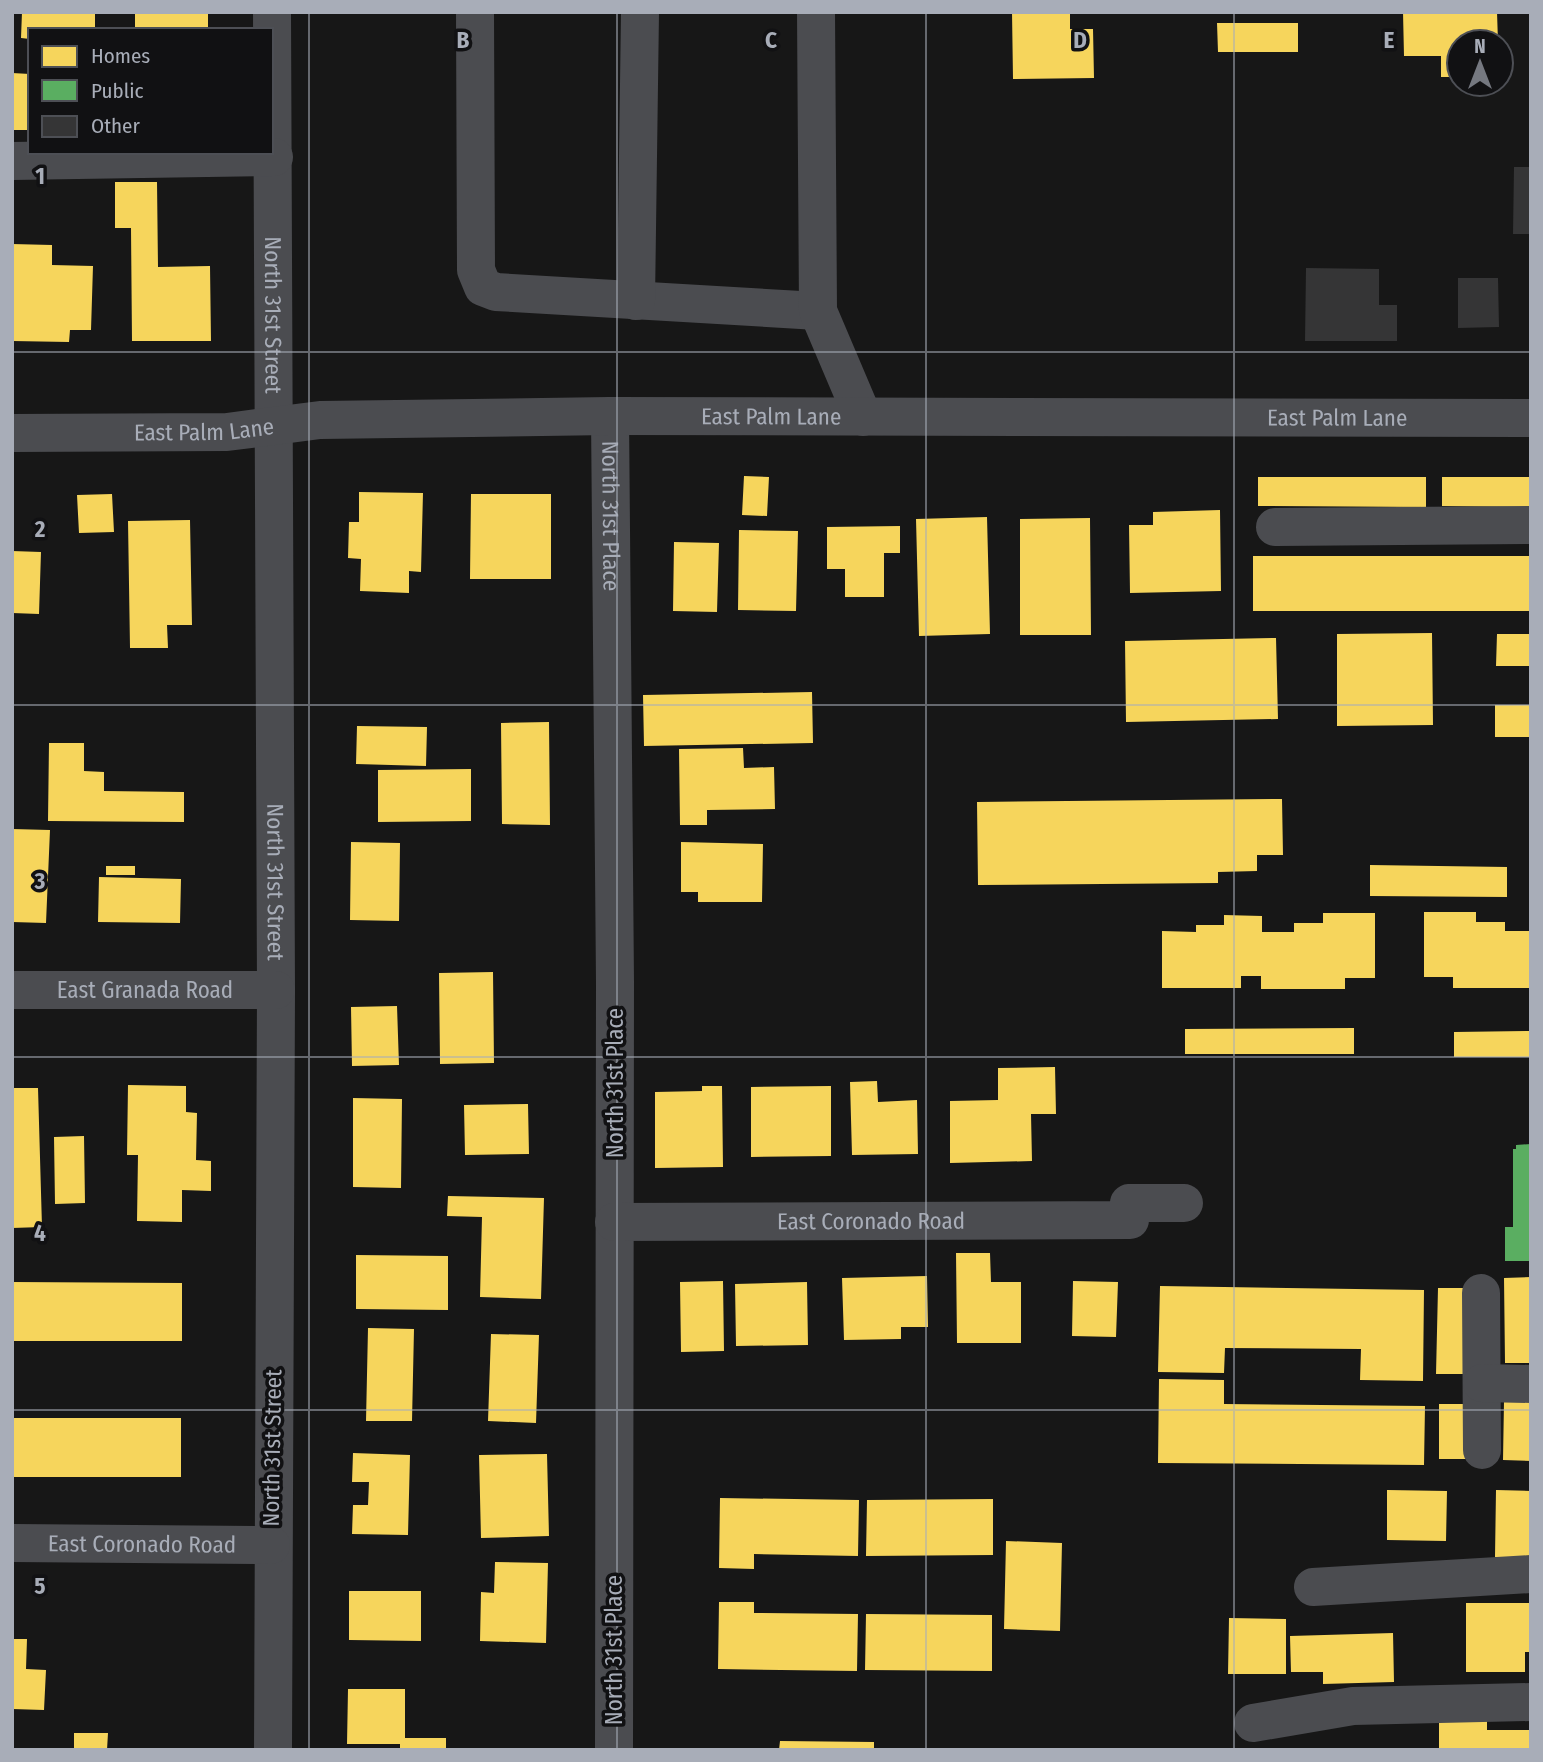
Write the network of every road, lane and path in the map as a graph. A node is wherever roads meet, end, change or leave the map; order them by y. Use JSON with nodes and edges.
{"nodes":[{"id":1,"x":475,"y":12,"type":"edge"},
{"id":2,"x":640,"y":12,"type":"edge"},
{"id":3,"x":816,"y":12,"type":"edge"},
{"id":4,"x":273,"y":84,"type":"edge"},
{"id":5,"x":274,"y":157,"type":"junction"},
{"id":6,"x":12,"y":161,"type":"edge"},
{"id":7,"x":636,"y":301,"type":"junction"},
{"id":8,"x":818,"y":311,"type":"junction"},
{"id":9,"x":610,"y":416,"type":"junction"},
{"id":10,"x":863,"y":417,"type":"junction"},
{"id":11,"x":1531,"y":418,"type":"edge"},
{"id":12,"x":273,"y":426,"type":"junction"},
{"id":13,"x":12,"y":433,"type":"edge"},
{"id":14,"x":1531,"y":525,"type":"edge"},
{"id":15,"x":1276,"y":527,"type":"dead end"},
{"id":16,"x":12,"y":990,"type":"edge"},
{"id":17,"x":276,"y":990,"type":"junction"},
{"id":18,"x":1184,"y":1203,"type":"dead end"},
{"id":19,"x":614,"y":1222,"type":"junction"},
{"id":20,"x":1481,"y":1293,"type":"dead end"},
{"id":21,"x":1482,"y":1383,"type":"junction"},
{"id":22,"x":1531,"y":1384,"type":"edge"},
{"id":23,"x":1482,"y":1450,"type":"dead end"},
{"id":24,"x":12,"y":1543,"type":"edge"},
{"id":25,"x":271,"y":1545,"type":"junction"},
{"id":26,"x":1531,"y":1574,"type":"edge"},
{"id":27,"x":1313,"y":1587,"type":"dead end"},
{"id":28,"x":1531,"y":1703,"type":"edge"},
{"id":29,"x":1253,"y":1723,"type":"dead end"},
{"id":30,"x":273,"y":1750,"type":"edge"},
{"id":31,"x":614,"y":1750,"type":"edge"}],
"edges":[{"from":1,"to":7,"type":"street"},
{"from":2,"to":7,"type":"street"},
{"from":3,"to":8,"type":"street"},
{"from":4,"to":5,"type":"street","name":"North 31st Street"},
{"from":5,"to":6,"type":"street"},
{"from":5,"to":12,"type":"street","name":"North 31st Street"},
{"from":7,"to":8,"type":"street"},
{"from":8,"to":10,"type":"street"},
{"from":9,"to":10,"type":"street","name":"East Palm Lane"},
{"from":9,"to":12,"type":"street","name":"East Palm Lane"},
{"from":9,"to":19,"type":"street","name":"North 31st Place"},
{"from":10,"to":11,"type":"street","name":"East Palm Lane"},
{"from":12,"to":13,"type":"street","name":"East Palm Lane"},
{"from":12,"to":17,"type":"street","name":"North 31st Street"},
{"from":14,"to":15,"type":"street"},
{"from":16,"to":17,"type":"street","name":"East Granada Road"},
{"from":17,"to":25,"type":"street","name":"North 31st Street"},
{"from":18,"to":19,"type":"street","name":"East Coronado Road"},
{"from":19,"to":31,"type":"street","name":"North 31st Place"},
{"from":20,"to":21,"type":"street"},
{"from":21,"to":22,"type":"street"},
{"from":21,"to":23,"type":"street"},
{"from":24,"to":25,"type":"street","name":"East Coronado Road"},
{"from":25,"to":30,"type":"street","name":"North 31st Street"},
{"from":26,"to":27,"type":"street"},
{"from":28,"to":29,"type":"street"}]}
